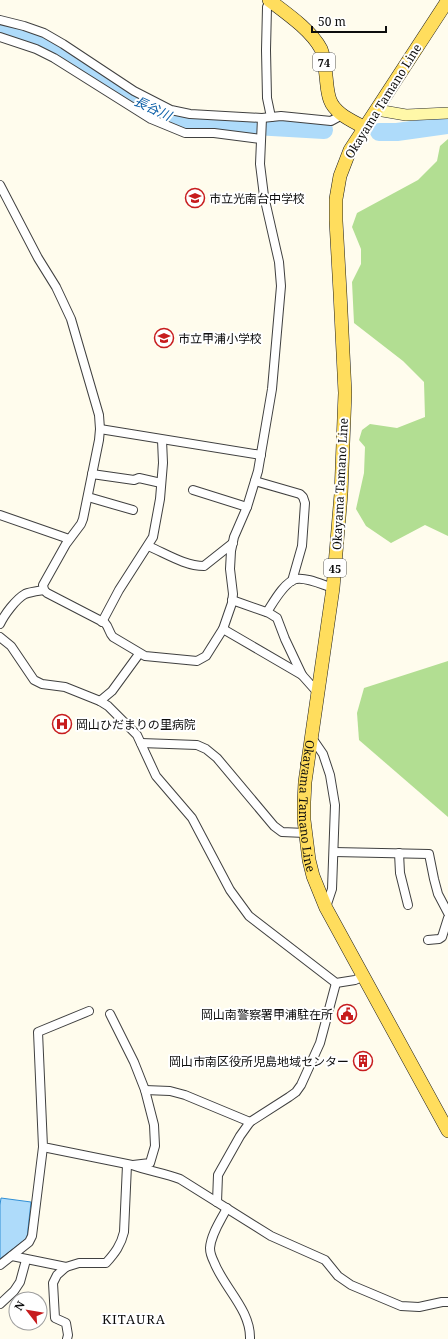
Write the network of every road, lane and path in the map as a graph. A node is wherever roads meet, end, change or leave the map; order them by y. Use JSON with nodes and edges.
{"nodes":[{"id":1,"x":270,"y":0,"type":"edge"},
{"id":2,"x":448,"y":0,"type":"edge"},
{"id":3,"x":0,"y":20,"type":"edge"},
{"id":4,"x":0,"y":38,"type":"edge"},
{"id":5,"x":377,"y":110,"type":"junction"},
{"id":6,"x":448,"y":113,"type":"edge"},
{"id":7,"x":342,"y":115,"type":"junction"},
{"id":8,"x":271,"y":117,"type":"junction"},
{"id":9,"x":262,"y":120,"type":"junction"},
{"id":10,"x":365,"y":128,"type":"junction"},
{"id":11,"x":261,"y":135,"type":"junction"},
{"id":12,"x":0,"y":185,"type":"edge"},
{"id":13,"x":100,"y":429,"type":"junction"},
{"id":14,"x":162,"y":440,"type":"junction"},
{"id":15,"x":261,"y":455,"type":"junction"},
{"id":16,"x":92,"y":474,"type":"junction"},
{"id":17,"x":255,"y":481,"type":"junction"},
{"id":18,"x":161,"y":483,"type":"junction"},
{"id":19,"x":193,"y":490,"type":"dead end"},
{"id":20,"x":88,"y":497,"type":"junction"},
{"id":21,"x":247,"y":507,"type":"junction"},
{"id":22,"x":132,"y":510,"type":"dead end"},
{"id":23,"x":0,"y":515,"type":"edge"},
{"id":24,"x":69,"y":539,"type":"junction"},
{"id":25,"x":233,"y":543,"type":"junction"},
{"id":26,"x":148,"y":546,"type":"junction"},
{"id":27,"x":292,"y":581,"type":"junction"},
{"id":28,"x":333,"y":588,"type":"junction"},
{"id":29,"x":44,"y":590,"type":"junction"},
{"id":30,"x":232,"y":600,"type":"junction"},
{"id":31,"x":267,"y":612,"type":"junction"},
{"id":32,"x":102,"y":622,"type":"junction"},
{"id":33,"x":0,"y":624,"type":"edge"},
{"id":34,"x":223,"y":629,"type":"junction"},
{"id":35,"x":0,"y":637,"type":"edge"},
{"id":36,"x":139,"y":654,"type":"junction"},
{"id":37,"x":302,"y":675,"type":"junction"},
{"id":38,"x":318,"y":693,"type":"junction"},
{"id":39,"x":100,"y":701,"type":"junction"},
{"id":40,"x":312,"y":738,"type":"junction"},
{"id":41,"x":141,"y":743,"type":"junction"},
{"id":42,"x":305,"y":833,"type":"junction"},
{"id":43,"x":334,"y":852,"type":"junction"},
{"id":44,"x":399,"y":853,"type":"junction"},
{"id":45,"x":408,"y":905,"type":"dead end"},
{"id":46,"x":326,"y":908,"type":"junction"},
{"id":47,"x":448,"y":913,"type":"edge"},
{"id":48,"x":448,"y":918,"type":"edge"},
{"id":49,"x":428,"y":940,"type":"dead end"},
{"id":50,"x":364,"y":976,"type":"junction"},
{"id":51,"x":336,"y":983,"type":"junction"},
{"id":52,"x":89,"y":1011,"type":"dead end"},
{"id":53,"x":110,"y":1014,"type":"dead end"},
{"id":54,"x":145,"y":1090,"type":"junction"},
{"id":55,"x":250,"y":1122,"type":"junction"},
{"id":56,"x":448,"y":1131,"type":"edge"},
{"id":57,"x":43,"y":1147,"type":"junction"},
{"id":58,"x":129,"y":1165,"type":"junction"},
{"id":59,"x":217,"y":1202,"type":"junction"},
{"id":60,"x":227,"y":1208,"type":"junction"},
{"id":61,"x":12,"y":1256,"type":"junction"},
{"id":62,"x":26,"y":1260,"type":"junction"},
{"id":63,"x":0,"y":1266,"type":"edge"},
{"id":64,"x":66,"y":1267,"type":"junction"},
{"id":65,"x":448,"y":1302,"type":"edge"},
{"id":66,"x":0,"y":1304,"type":"edge"},
{"id":67,"x":67,"y":1339,"type":"edge"},
{"id":68,"x":250,"y":1339,"type":"edge"}],
"edges":[{"from":1,"to":7,"type":"main road","number":"74"},
{"from":1,"to":8,"type":"street"},
{"from":2,"to":5,"type":"main road","name":"Okayama Tamano Line","number":"45"},
{"from":3,"to":9,"type":"street"},
{"from":4,"to":11,"type":"street"},
{"from":5,"to":6,"type":"main road"},
{"from":5,"to":10,"type":"main road","name":"Okayama Tamano Line","number":"45"},
{"from":7,"to":8,"type":"street"},
{"from":7,"to":10,"type":"main road","number":"74"},
{"from":8,"to":9,"type":"street"},
{"from":9,"to":11,"type":"street"},
{"from":10,"to":28,"type":"main road","name":"Okayama Tamano Line","number":"45"},
{"from":11,"to":15,"type":"street"},
{"from":12,"to":13,"type":"street"},
{"from":13,"to":14,"type":"street"},
{"from":13,"to":16,"type":"street"},
{"from":14,"to":15,"type":"street"},
{"from":14,"to":18,"type":"street"},
{"from":15,"to":17,"type":"street"},
{"from":16,"to":18,"type":"street"},
{"from":16,"to":20,"type":"street"},
{"from":17,"to":21,"type":"street"},
{"from":17,"to":27,"type":"street"},
{"from":18,"to":26,"type":"street"},
{"from":19,"to":21,"type":"street"},
{"from":20,"to":22,"type":"street"},
{"from":20,"to":24,"type":"street"},
{"from":21,"to":25,"type":"street"},
{"from":23,"to":24,"type":"street"},
{"from":24,"to":29,"type":"street"},
{"from":25,"to":26,"type":"street"},
{"from":25,"to":30,"type":"street"},
{"from":26,"to":32,"type":"street"},
{"from":27,"to":28,"type":"street"},
{"from":27,"to":31,"type":"street"},
{"from":28,"to":38,"type":"main road","name":"Okayama Tamano Line","number":"45"},
{"from":29,"to":32,"type":"street"},
{"from":29,"to":33,"type":"street"},
{"from":30,"to":31,"type":"street"},
{"from":30,"to":34,"type":"street"},
{"from":31,"to":37,"type":"street"},
{"from":32,"to":36,"type":"street"},
{"from":34,"to":36,"type":"street"},
{"from":34,"to":37,"type":"street"},
{"from":35,"to":39,"type":"street"},
{"from":36,"to":39,"type":"street"},
{"from":37,"to":38,"type":"street"},
{"from":38,"to":40,"type":"main road","name":"Okayama Tamano Line","number":"45"},
{"from":39,"to":41,"type":"street"},
{"from":40,"to":42,"type":"main road","name":"Okayama Tamano Line","number":"45"},
{"from":40,"to":43,"type":"street"},
{"from":41,"to":42,"type":"street"},
{"from":41,"to":51,"type":"street"},
{"from":42,"to":46,"type":"main road","name":"Okayama Tamano Line","number":"45"},
{"from":43,"to":44,"type":"street"},
{"from":43,"to":46,"type":"street"},
{"from":44,"to":45,"type":"street"},
{"from":44,"to":47,"type":"street"},
{"from":46,"to":50,"type":"main road","name":"Okayama Tamano Line","number":"45"},
{"from":48,"to":49,"type":"street"},
{"from":50,"to":51,"type":"street"},
{"from":50,"to":56,"type":"main road","name":"Okayama Tamano Line","number":"45"},
{"from":51,"to":55,"type":"street"},
{"from":52,"to":57,"type":"street"},
{"from":53,"to":54,"type":"street"},
{"from":54,"to":55,"type":"street"},
{"from":54,"to":58,"type":"street"},
{"from":55,"to":59,"type":"street"},
{"from":57,"to":58,"type":"street"},
{"from":57,"to":61,"type":"street"},
{"from":58,"to":59,"type":"street"},
{"from":58,"to":64,"type":"street"},
{"from":59,"to":60,"type":"street"},
{"from":60,"to":65,"type":"street"},
{"from":60,"to":68,"type":"street"},
{"from":61,"to":62,"type":"street"},
{"from":61,"to":63,"type":"street"},
{"from":62,"to":64,"type":"street"},
{"from":62,"to":66,"type":"street"},
{"from":64,"to":67,"type":"street"}]}
